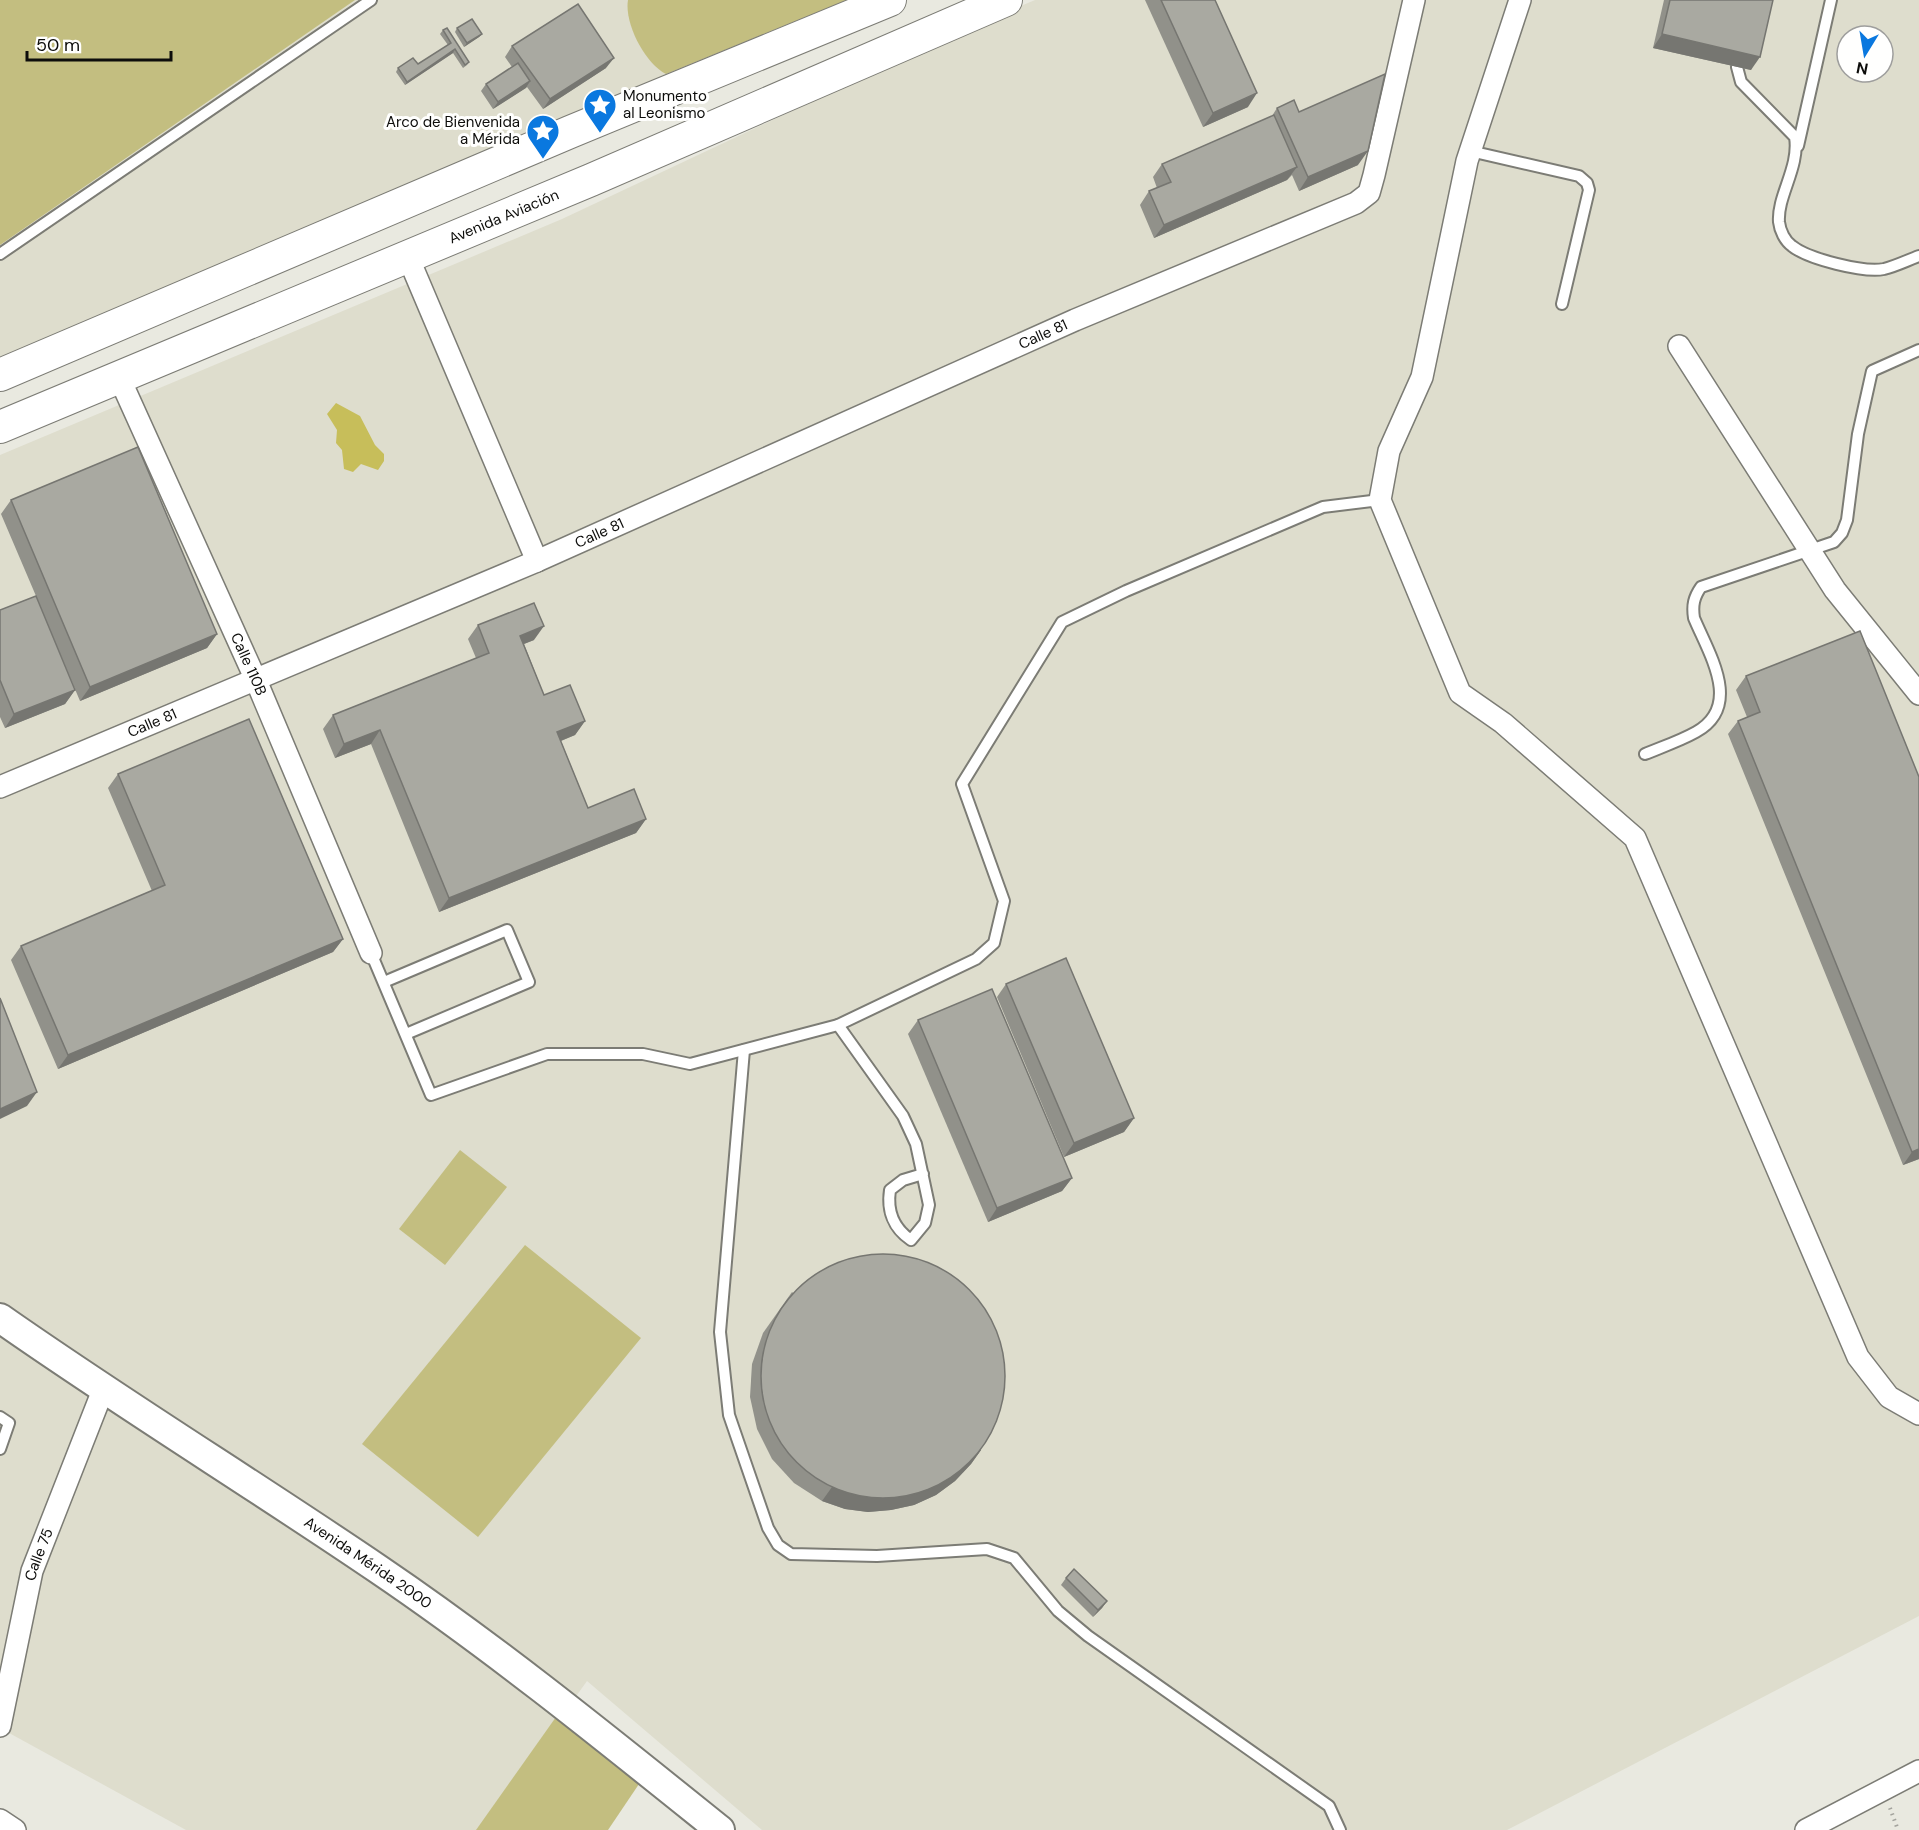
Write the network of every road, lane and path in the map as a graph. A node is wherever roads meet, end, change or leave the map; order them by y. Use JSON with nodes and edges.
{"nodes":[{"id":1,"x":371,"y":0,"type":"edge"},
{"id":2,"x":890,"y":0,"type":"edge"},
{"id":3,"x":1005,"y":0,"type":"edge"},
{"id":4,"x":1414,"y":0,"type":"edge"},
{"id":5,"x":1520,"y":0,"type":"edge"},
{"id":6,"x":1831,"y":0,"type":"edge"},
{"id":7,"x":1737,"y":67,"type":"edge"},
{"id":8,"x":1797,"y":150,"type":"junction"},
{"id":9,"x":1470,"y":151,"type":"junction"},
{"id":10,"x":0,"y":254,"type":"edge"},
{"id":11,"x":1919,"y":256,"type":"edge"},
{"id":12,"x":408,"y":257,"type":"junction"},
{"id":13,"x":1562,"y":304,"type":"dead end"},
{"id":14,"x":1679,"y":346,"type":"dead end"},
{"id":15,"x":1919,"y":350,"type":"edge"},
{"id":16,"x":0,"y":375,"type":"edge"},
{"id":17,"x":119,"y":377,"type":"junction"},
{"id":18,"x":0,"y":427,"type":"edge"},
{"id":19,"x":1380,"y":500,"type":"junction"},
{"id":20,"x":1809,"y":549,"type":"junction"},
{"id":21,"x":537,"y":561,"type":"junction"},
{"id":22,"x":255,"y":678,"type":"junction"},
{"id":23,"x":1919,"y":694,"type":"edge"},
{"id":24,"x":1645,"y":754,"type":"dead end"},
{"id":25,"x":0,"y":787,"type":"edge"},
{"id":26,"x":371,"y":953,"type":"joint"},
{"id":27,"x":384,"y":982,"type":"junction"},
{"id":28,"x":838,"y":1025,"type":"junction"},
{"id":29,"x":406,"y":1034,"type":"junction"},
{"id":30,"x":744,"y":1050,"type":"junction"},
{"id":31,"x":922,"y":1174,"type":"junction"},
{"id":32,"x":0,"y":1318,"type":"edge"},
{"id":33,"x":103,"y":1390,"type":"junction"},
{"id":34,"x":1919,"y":1414,"type":"edge"},
{"id":35,"x":0,"y":1417,"type":"edge"},
{"id":36,"x":0,"y":1449,"type":"edge"},
{"id":37,"x":0,"y":1726,"type":"edge"},
{"id":38,"x":1919,"y":1771,"type":"edge"},
{"id":39,"x":0,"y":1820,"type":"edge"},
{"id":40,"x":15,"y":1830,"type":"edge"},
{"id":41,"x":720,"y":1830,"type":"edge"},
{"id":42,"x":1340,"y":1830,"type":"edge"},
{"id":43,"x":1806,"y":1830,"type":"edge"}],
"edges":[{"from":1,"to":10,"type":"lane"},
{"from":2,"to":16,"type":"main road"},
{"from":3,"to":12,"type":"main road","name":"Avenida Aviación"},
{"from":4,"to":21,"type":"street","name":"Calle 81"},
{"from":5,"to":9,"type":"street"},
{"from":6,"to":8,"type":"lane"},
{"from":7,"to":8,"type":"lane"},
{"from":8,"to":11,"type":"lane"},
{"from":9,"to":13,"type":"lane"},
{"from":9,"to":19,"type":"street"},
{"from":12,"to":17,"type":"main road","name":"Avenida Aviación"},
{"from":12,"to":21,"type":"street"},
{"from":14,"to":20,"type":"street"},
{"from":15,"to":20,"type":"lane"},
{"from":17,"to":18,"type":"main road","name":"Avenida Aviación"},
{"from":17,"to":22,"type":"street","name":"Calle 110B"},
{"from":19,"to":28,"type":"lane"},
{"from":19,"to":34,"type":"street"},
{"from":20,"to":23,"type":"street"},
{"from":20,"to":24,"type":"lane"},
{"from":21,"to":22,"type":"street","name":"Calle 81"},
{"from":22,"to":25,"type":"street","name":"Calle 81"},
{"from":22,"to":26,"type":"street","name":"Calle 110B"},
{"from":26,"to":27,"type":"lane"},
{"from":27,"to":29,"type":"lane"},
{"from":27,"to":29,"type":"lane"},
{"from":28,"to":30,"type":"lane"},
{"from":28,"to":31,"type":"lane"},
{"from":29,"to":30,"type":"lane"},
{"from":30,"to":42,"type":"lane"},
{"from":31,"to":31,"type":"lane"},
{"from":32,"to":33,"type":"main road","name":"Avenida Mérida 2000"},
{"from":33,"to":37,"type":"street","name":"Calle 75"},
{"from":33,"to":41,"type":"main road","name":"Avenida Mérida 2000"},
{"from":35,"to":36,"type":"lane"},
{"from":38,"to":43,"type":"street"},
{"from":39,"to":40,"type":"street"}]}
